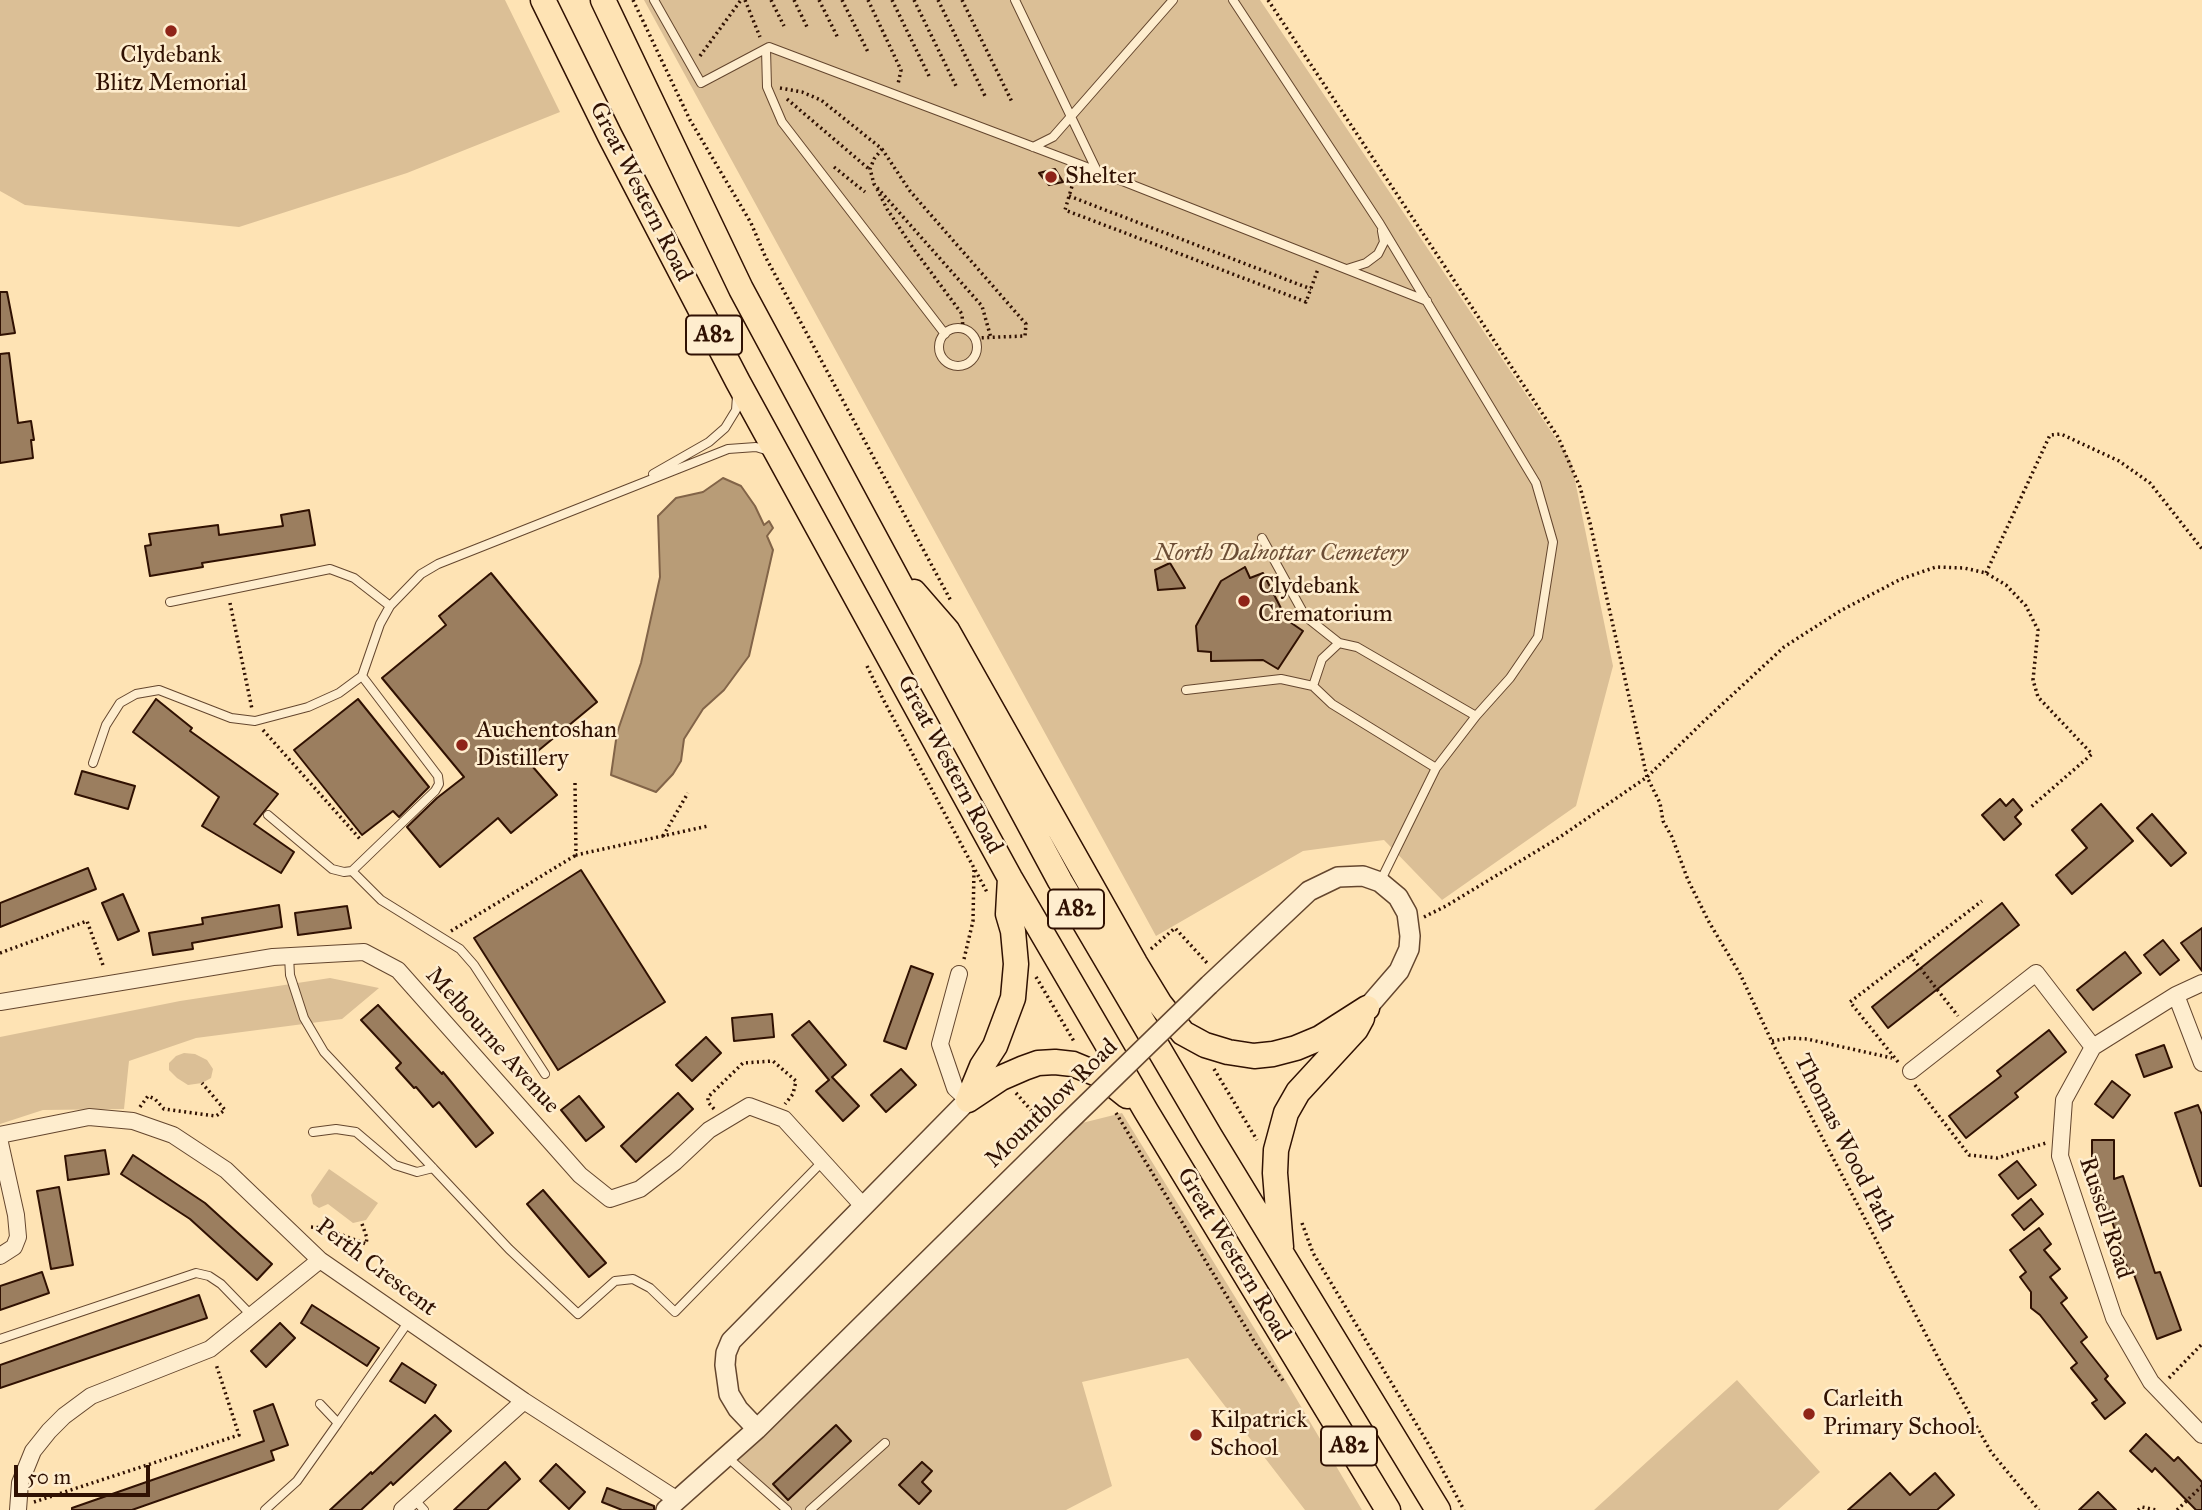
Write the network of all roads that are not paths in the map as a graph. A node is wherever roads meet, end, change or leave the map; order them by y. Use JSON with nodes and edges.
{"nodes":[{"id":1,"x":543,"y":0,"type":"edge"},
{"id":2,"x":603,"y":0,"type":"edge"},
{"id":3,"x":654,"y":0,"type":"edge"},
{"id":4,"x":1015,"y":0,"type":"edge"},
{"id":5,"x":1173,"y":0,"type":"edge"},
{"id":6,"x":1233,"y":0,"type":"edge"},
{"id":7,"x":766,"y":49,"type":"junction"},
{"id":8,"x":1070,"y":115,"type":"junction"},
{"id":9,"x":1032,"y":147,"type":"junction"},
{"id":10,"x":1097,"y":171,"type":"junction"},
{"id":11,"x":1380,"y":224,"type":"junction"},
{"id":12,"x":1347,"y":270,"type":"junction"},
{"id":13,"x":1427,"y":301,"type":"junction"},
{"id":14,"x":945,"y":334,"type":"junction"},
{"id":15,"x":738,"y":382,"type":"junction"},
{"id":16,"x":779,"y":456,"type":"junction"},
{"id":17,"x":633,"y":486,"type":"junction"},
{"id":18,"x":1262,"y":538,"type":"dead end"},
{"id":19,"x":885,"y":557,"type":"junction"},
{"id":20,"x":170,"y":601,"type":"dead end"},
{"id":21,"x":390,"y":606,"type":"junction"},
{"id":22,"x":1339,"y":643,"type":"junction"},
{"id":23,"x":362,"y":676,"type":"junction"},
{"id":24,"x":1314,"y":686,"type":"junction"},
{"id":25,"x":1186,"y":690,"type":"dead end"},
{"id":26,"x":1476,"y":716,"type":"junction"},
{"id":27,"x":93,"y":763,"type":"dead end"},
{"id":28,"x":1436,"y":768,"type":"junction"},
{"id":29,"x":268,"y":816,"type":"dead end"},
{"id":30,"x":352,"y":871,"type":"junction"},
{"id":31,"x":1010,"y":878,"type":"junction"},
{"id":32,"x":1380,"y":882,"type":"junction"},
{"id":33,"x":289,"y":956,"type":"junction"},
{"id":34,"x":959,"y":974,"type":"road end"},
{"id":35,"x":2202,"y":984,"type":"edge"},
{"id":36,"x":2176,"y":995,"type":"junction"},
{"id":37,"x":0,"y":1002,"type":"edge"},
{"id":38,"x":1367,"y":1008,"type":"junction"},
{"id":39,"x":2093,"y":1047,"type":"junction"},
{"id":40,"x":2202,"y":1063,"type":"edge"},
{"id":41,"x":1911,"y":1071,"type":"dead end"},
{"id":42,"x":545,"y":1074,"type":"dead end"},
{"id":43,"x":968,"y":1100,"type":"junction"},
{"id":44,"x":1146,"y":1111,"type":"junction"},
{"id":45,"x":313,"y":1132,"type":"dead end"},
{"id":46,"x":0,"y":1135,"type":"edge"},
{"id":47,"x":0,"y":1143,"type":"edge"},
{"id":48,"x":822,"y":1162,"type":"junction"},
{"id":49,"x":433,"y":1168,"type":"junction"},
{"id":50,"x":864,"y":1207,"type":"junction"},
{"id":51,"x":1281,"y":1252,"type":"junction"},
{"id":52,"x":0,"y":1256,"type":"edge"},
{"id":53,"x":320,"y":1260,"type":"junction"},
{"id":54,"x":251,"y":1315,"type":"junction"},
{"id":55,"x":409,"y":1321,"type":"junction"},
{"id":56,"x":0,"y":1339,"type":"edge"},
{"id":57,"x":524,"y":1401,"type":"junction"},
{"id":58,"x":320,"y":1404,"type":"dead end"},
{"id":59,"x":338,"y":1423,"type":"junction"},
{"id":60,"x":757,"y":1429,"type":"junction"},
{"id":61,"x":2202,"y":1435,"type":"edge"},
{"id":62,"x":885,"y":1443,"type":"dead end"},
{"id":63,"x":726,"y":1456,"type":"junction"},
{"id":64,"x":419,"y":1504,"type":"edge"},
{"id":65,"x":671,"y":1504,"type":"edge"},
{"id":66,"x":19,"y":1509,"type":"edge"},
{"id":67,"x":265,"y":1510,"type":"edge"},
{"id":68,"x":402,"y":1510,"type":"edge"},
{"id":69,"x":787,"y":1510,"type":"edge"},
{"id":70,"x":810,"y":1510,"type":"edge"},
{"id":71,"x":1388,"y":1510,"type":"edge"},
{"id":72,"x":1438,"y":1510,"type":"edge"}],
"edges":[{"from":1,"to":15,"type":"main road","name":"Great Western Road","number":"A82"},
{"from":2,"to":19,"type":"main road","name":"Great Western Road","number":"A82"},
{"from":3,"to":7,"type":"lane"},
{"from":4,"to":8,"type":"lane"},
{"from":5,"to":8,"type":"lane"},
{"from":6,"to":11,"type":"lane"},
{"from":7,"to":9,"type":"lane"},
{"from":7,"to":14,"type":"lane"},
{"from":8,"to":9,"type":"lane"},
{"from":8,"to":10,"type":"lane"},
{"from":9,"to":10,"type":"lane"},
{"from":10,"to":12,"type":"lane"},
{"from":11,"to":12,"type":"lane"},
{"from":11,"to":13,"type":"lane"},
{"from":12,"to":13,"type":"lane"},
{"from":13,"to":26,"type":"lane"},
{"from":14,"to":14,"type":"lane"},
{"from":15,"to":16,"type":"main road","name":"Great Western Road","number":"A82"},
{"from":15,"to":17,"type":"lane"},
{"from":16,"to":17,"type":"lane"},
{"from":16,"to":31,"type":"main road","name":"Great Western Road","number":"A82"},
{"from":17,"to":21,"type":"lane"},
{"from":18,"to":22,"type":"lane"},
{"from":19,"to":38,"type":"main road"},
{"from":19,"to":51,"type":"main road","name":"Great Western Road","number":"A82"},
{"from":20,"to":21,"type":"lane"},
{"from":21,"to":23,"type":"lane"},
{"from":22,"to":24,"type":"lane"},
{"from":22,"to":26,"type":"lane"},
{"from":23,"to":27,"type":"lane"},
{"from":23,"to":30,"type":"lane"},
{"from":24,"to":25,"type":"lane"},
{"from":24,"to":28,"type":"lane"},
{"from":26,"to":28,"type":"lane"},
{"from":28,"to":32,"type":"lane"},
{"from":29,"to":30,"type":"lane"},
{"from":30,"to":42,"type":"lane"},
{"from":31,"to":43,"type":"main road"},
{"from":31,"to":44,"type":"main road","name":"Great Western Road","number":"A82"},
{"from":32,"to":38,"type":"street"},
{"from":32,"to":60,"type":"street","name":"Mountblow Road","bridge":true},
{"from":33,"to":37,"type":"street","name":"Melbourne Avenue"},
{"from":33,"to":48,"type":"street","name":"Melbourne Avenue"},
{"from":33,"to":49,"type":"lane"},
{"from":34,"to":43,"type":"street"},
{"from":35,"to":36,"type":"street","name":"Russell Road"},
{"from":36,"to":39,"type":"street","name":"Russell Road"},
{"from":36,"to":40,"type":"street"},
{"from":38,"to":51,"type":"main road"},
{"from":39,"to":41,"type":"street"},
{"from":39,"to":61,"type":"street","name":"Russell Road"},
{"from":43,"to":44,"type":"main road","number":"A82"},
{"from":43,"to":50,"type":"street"},
{"from":44,"to":71,"type":"main road","name":"Great Western Road","number":"A82"},
{"from":45,"to":49,"type":"lane"},
{"from":46,"to":53,"type":"street","name":"Perth Crescent"},
{"from":47,"to":52,"type":"street"},
{"from":48,"to":49,"type":"lane"},
{"from":48,"to":50,"type":"street"},
{"from":50,"to":60,"type":"street"},
{"from":51,"to":72,"type":"main road","name":"Great Western Road","number":"A82"},
{"from":53,"to":54,"type":"street"},
{"from":53,"to":55,"type":"street","name":"Perth Crescent"},
{"from":54,"to":56,"type":"lane"},
{"from":54,"to":66,"type":"street"},
{"from":55,"to":57,"type":"street","name":"Perth Crescent"},
{"from":55,"to":59,"type":"lane"},
{"from":57,"to":64,"type":"street"},
{"from":57,"to":65,"type":"street","name":"Perth Crescent"},
{"from":58,"to":59,"type":"lane"},
{"from":59,"to":67,"type":"lane"},
{"from":60,"to":63,"type":"street","name":"Mountblow Road"},
{"from":62,"to":70,"type":"lane"},
{"from":63,"to":65,"type":"street","name":"Mountblow Road"},
{"from":63,"to":69,"type":"lane"},
{"from":64,"to":68,"type":"street"}]}
